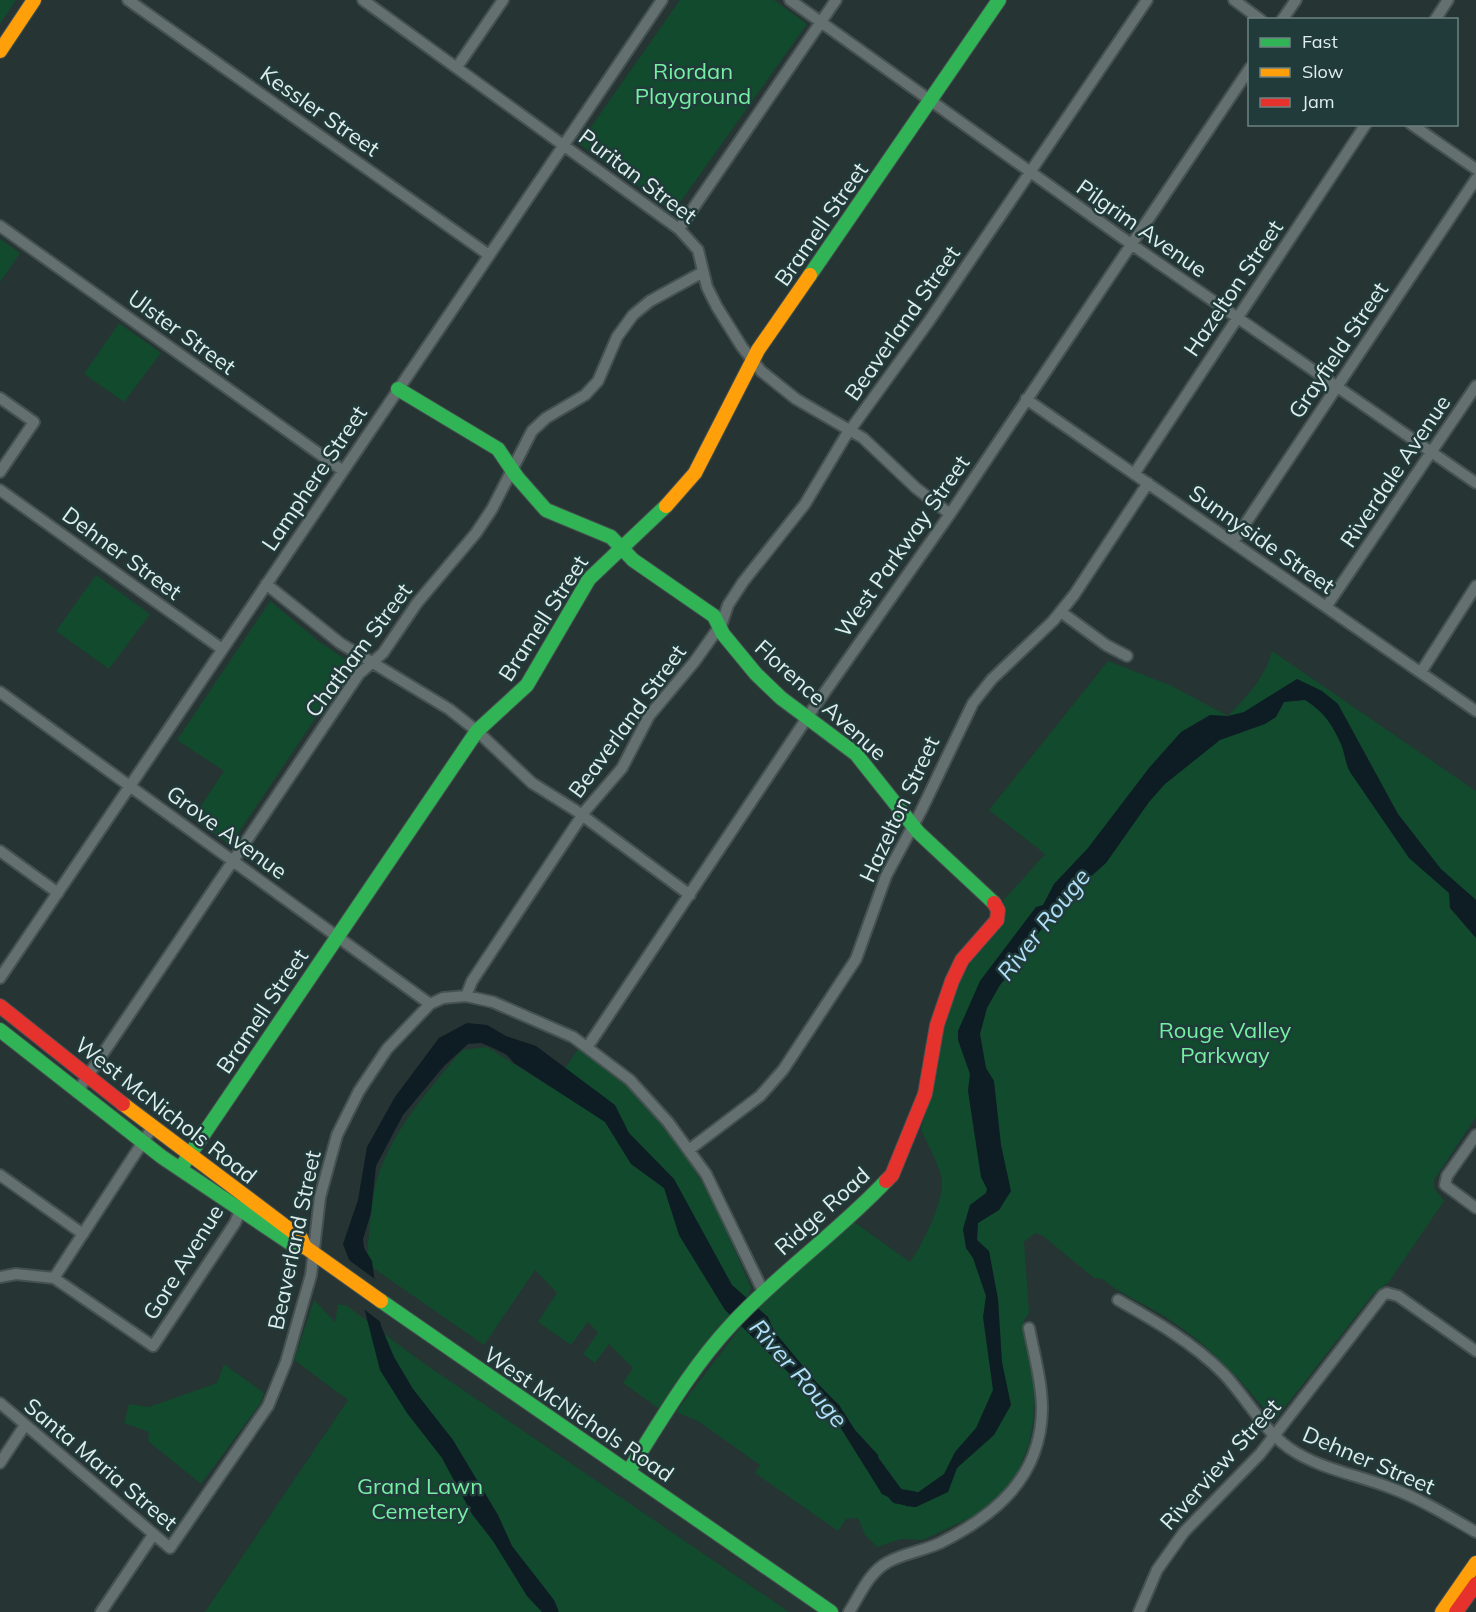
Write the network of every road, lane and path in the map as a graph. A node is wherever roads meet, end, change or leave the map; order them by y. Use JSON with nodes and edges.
{"nodes":[{"id":1,"x":34,"y":0,"type":"edge"},
{"id":2,"x":128,"y":0,"type":"edge"},
{"id":3,"x":363,"y":0,"type":"edge"},
{"id":4,"x":503,"y":0,"type":"edge"},
{"id":5,"x":662,"y":0,"type":"edge"},
{"id":6,"x":790,"y":0,"type":"edge"},
{"id":7,"x":836,"y":0,"type":"edge"},
{"id":8,"x":999,"y":0,"type":"edge"},
{"id":9,"x":1147,"y":0,"type":"edge"},
{"id":10,"x":1234,"y":0,"type":"edge"},
{"id":11,"x":1296,"y":0,"type":"edge"},
{"id":12,"x":1448,"y":0,"type":"edge"},
{"id":13,"x":1258,"y":18,"type":"edge"},
{"id":14,"x":1283,"y":18,"type":"edge"},
{"id":15,"x":1436,"y":18,"type":"edge"},
{"id":16,"x":821,"y":23,"type":"junction"},
{"id":17,"x":0,"y":51,"type":"edge"},
{"id":18,"x":458,"y":67,"type":"junction"},
{"id":19,"x":1248,"y":71,"type":"edge"},
{"id":20,"x":931,"y":101,"type":"junction"},
{"id":21,"x":1365,"y":126,"type":"edge"},
{"id":22,"x":1415,"y":126,"type":"edge"},
{"id":23,"x":563,"y":144,"type":"junction"},
{"id":24,"x":1476,"y":169,"type":"edge"},
{"id":25,"x":1030,"y":172,"type":"junction"},
{"id":26,"x":1476,"y":179,"type":"edge"},
{"id":27,"x":0,"y":226,"type":"edge"},
{"id":28,"x":679,"y":229,"type":"junction"},
{"id":29,"x":1131,"y":244,"type":"junction"},
{"id":30,"x":489,"y":255,"type":"junction"},
{"id":31,"x":703,"y":272,"type":"junction"},
{"id":32,"x":1238,"y":317,"type":"junction"},
{"id":33,"x":752,"y":360,"type":"junction"},
{"id":34,"x":1337,"y":386,"type":"junction"},
{"id":35,"x":1476,"y":387,"type":"edge"},
{"id":36,"x":398,"y":389,"type":"junction"},
{"id":37,"x":0,"y":398,"type":"edge"},
{"id":38,"x":1026,"y":399,"type":"junction"},
{"id":39,"x":851,"y":430,"type":"junction"},
{"id":40,"x":1432,"y":452,"type":"junction"},
{"id":41,"x":512,"y":468,"type":"junction"},
{"id":42,"x":342,"y":470,"type":"junction"},
{"id":43,"x":0,"y":472,"type":"edge"},
{"id":44,"x":1134,"y":474,"type":"junction"},
{"id":45,"x":1148,"y":483,"type":"junction"},
{"id":46,"x":1476,"y":483,"type":"edge"},
{"id":47,"x":0,"y":490,"type":"edge"},
{"id":48,"x":950,"y":513,"type":"junction"},
{"id":49,"x":1233,"y":542,"type":"junction"},
{"id":50,"x":620,"y":547,"type":"junction"},
{"id":51,"x":266,"y":584,"type":"junction"},
{"id":52,"x":1476,"y":586,"type":"edge"},
{"id":53,"x":1326,"y":607,"type":"junction"},
{"id":54,"x":1061,"y":612,"type":"junction"},
{"id":55,"x":719,"y":626,"type":"junction"},
{"id":56,"x":222,"y":649,"type":"junction"},
{"id":57,"x":1127,"y":656,"type":"dead end"},
{"id":58,"x":371,"y":662,"type":"junction"},
{"id":59,"x":1421,"y":672,"type":"junction"},
{"id":60,"x":0,"y":692,"type":"edge"},
{"id":61,"x":1476,"y":711,"type":"edge"},
{"id":62,"x":807,"y":718,"type":"junction"},
{"id":63,"x":477,"y":731,"type":"junction"},
{"id":64,"x":130,"y":786,"type":"junction"},
{"id":65,"x":583,"y":816,"type":"junction"},
{"id":66,"x":913,"y":826,"type":"junction"},
{"id":67,"x":0,"y":851,"type":"edge"},
{"id":68,"x":233,"y":861,"type":"junction"},
{"id":69,"x":58,"y":893,"type":"junction"},
{"id":70,"x":690,"y":896,"type":"junction"},
{"id":71,"x":997,"y":917,"type":"joint"},
{"id":72,"x":337,"y":936,"type":"junction"},
{"id":73,"x":0,"y":978,"type":"edge"},
{"id":74,"x":466,"y":996,"type":"junction"},
{"id":75,"x":430,"y":1004,"type":"junction"},
{"id":76,"x":0,"y":1006,"type":"edge"},
{"id":77,"x":0,"y":1030,"type":"edge"},
{"id":78,"x":588,"y":1047,"type":"junction"},
{"id":79,"x":87,"y":1077,"type":"junction"},
{"id":80,"x":76,"y":1092,"type":"junction"},
{"id":81,"x":152,"y":1128,"type":"junction"},
{"id":82,"x":1476,"y":1135,"type":"edge"},
{"id":83,"x":142,"y":1142,"type":"junction"},
{"id":84,"x":690,"y":1149,"type":"junction"},
{"id":85,"x":190,"y":1155,"type":"junction"},
{"id":86,"x":180,"y":1169,"type":"junction"},
{"id":87,"x":0,"y":1175,"type":"edge"},
{"id":88,"x":243,"y":1204,"type":"junction"},
{"id":89,"x":1476,"y":1208,"type":"edge"},
{"id":90,"x":82,"y":1233,"type":"junction"},
{"id":91,"x":314,"y":1254,"type":"junction"},
{"id":92,"x":0,"y":1276,"type":"edge"},
{"id":93,"x":54,"y":1278,"type":"junction"},
{"id":94,"x":761,"y":1293,"type":"junction"},
{"id":95,"x":1118,"y":1300,"type":"dead end"},
{"id":96,"x":1029,"y":1328,"type":"dead end"},
{"id":97,"x":1476,"y":1351,"type":"edge"},
{"id":98,"x":0,"y":1403,"type":"edge"},
{"id":99,"x":26,"y":1425,"type":"junction"},
{"id":100,"x":1274,"y":1437,"type":"junction"},
{"id":101,"x":0,"y":1463,"type":"edge"},
{"id":102,"x":628,"y":1472,"type":"junction"},
{"id":103,"x":217,"y":1481,"type":"joint"},
{"id":104,"x":1476,"y":1532,"type":"edge"},
{"id":105,"x":153,"y":1535,"type":"junction"},
{"id":106,"x":1476,"y":1563,"type":"edge"},
{"id":107,"x":1476,"y":1584,"type":"edge"},
{"id":108,"x":101,"y":1612,"type":"edge"},
{"id":109,"x":831,"y":1612,"type":"edge"},
{"id":110,"x":849,"y":1612,"type":"edge"},
{"id":111,"x":1139,"y":1612,"type":"edge"},
{"id":112,"x":1442,"y":1612,"type":"edge"},
{"id":113,"x":1456,"y":1612,"type":"edge"}],
"edges":[{"from":1,"to":17,"type":"street"},
{"from":2,"to":30,"type":"street","name":"Kessler Street"},
{"from":3,"to":18,"type":"street","name":"Puritan Street"},
{"from":4,"to":18,"type":"street"},
{"from":5,"to":23,"type":"street","name":"Lamphere Street"},
{"from":6,"to":16,"type":"street","name":"Pilgrim Avenue"},
{"from":7,"to":16,"type":"street"},
{"from":8,"to":20,"type":"street","name":"Bramell Street"},
{"from":9,"to":25,"type":"street","name":"Beaverland Street"},
{"from":10,"to":13,"type":"street"},
{"from":11,"to":14,"type":"street"},
{"from":12,"to":15,"type":"street"},
{"from":16,"to":20,"type":"street","name":"Pilgrim Avenue"},
{"from":16,"to":28,"type":"street"},
{"from":18,"to":23,"type":"street","name":"Puritan Street"},
{"from":19,"to":29,"type":"street","name":"West Parkway Street"},
{"from":20,"to":25,"type":"street","name":"Pilgrim Avenue"},
{"from":20,"to":33,"type":"street","name":"Bramell Street"},
{"from":21,"to":32,"type":"street","name":"Hazelton Street"},
{"from":22,"to":24,"type":"street"},
{"from":23,"to":28,"type":"street","name":"Puritan Street"},
{"from":23,"to":30,"type":"street","name":"Lamphere Street"},
{"from":25,"to":29,"type":"street","name":"Pilgrim Avenue"},
{"from":25,"to":39,"type":"street","name":"Beaverland Street"},
{"from":26,"to":34,"type":"street","name":"Grayfield Street"},
{"from":27,"to":42,"type":"street","name":"Ulster Street"},
{"from":28,"to":31,"type":"street","name":"Puritan Street"},
{"from":29,"to":32,"type":"street","name":"Pilgrim Avenue"},
{"from":29,"to":38,"type":"street","name":"West Parkway Street"},
{"from":30,"to":36,"type":"street","name":"Lamphere Street"},
{"from":31,"to":33,"type":"street","name":"Puritan Street"},
{"from":31,"to":41,"type":"street","name":"Chatham Street"},
{"from":32,"to":34,"type":"street","name":"Pilgrim Avenue"},
{"from":32,"to":44,"type":"street","name":"Hazelton Street"},
{"from":33,"to":39,"type":"street","name":"Puritan Street"},
{"from":33,"to":50,"type":"street","name":"Bramell Street"},
{"from":34,"to":40,"type":"street","name":"Pilgrim Avenue"},
{"from":34,"to":49,"type":"street","name":"Grayfield Street"},
{"from":35,"to":40,"type":"street","name":"Riverdale Avenue"},
{"from":36,"to":41,"type":"street","name":"Florence Avenue"},
{"from":36,"to":42,"type":"street","name":"Lamphere Street"},
{"from":37,"to":43,"type":"street"},
{"from":38,"to":44,"type":"street","name":"Sunnyside Street"},
{"from":38,"to":48,"type":"street","name":"West Parkway Street"},
{"from":39,"to":48,"type":"street","name":"Puritan Street"},
{"from":39,"to":55,"type":"street","name":"Beaverland Street"},
{"from":40,"to":46,"type":"street","name":"Pilgrim Avenue"},
{"from":40,"to":53,"type":"street","name":"Riverdale Avenue"},
{"from":41,"to":50,"type":"street","name":"Florence Avenue"},
{"from":41,"to":58,"type":"street","name":"Chatham Street"},
{"from":42,"to":51,"type":"street","name":"Lamphere Street"},
{"from":44,"to":45,"type":"street","name":"Sunnyside Street"},
{"from":45,"to":49,"type":"street","name":"Sunnyside Street"},
{"from":45,"to":54,"type":"street","name":"Hazelton Street"},
{"from":47,"to":56,"type":"street","name":"Dehner Street"},
{"from":48,"to":62,"type":"street","name":"West Parkway Street"},
{"from":49,"to":53,"type":"street","name":"Sunnyside Street"},
{"from":50,"to":55,"type":"street","name":"Florence Avenue"},
{"from":50,"to":63,"type":"street","name":"Bramell Street"},
{"from":51,"to":56,"type":"street","name":"Lamphere Street"},
{"from":51,"to":58,"type":"street"},
{"from":52,"to":59,"type":"street"},
{"from":53,"to":59,"type":"street","name":"Sunnyside Street"},
{"from":54,"to":57,"type":"street"},
{"from":54,"to":66,"type":"street","name":"Hazelton Street"},
{"from":55,"to":62,"type":"street","name":"Florence Avenue"},
{"from":55,"to":65,"type":"street","name":"Beaverland Street"},
{"from":56,"to":64,"type":"street","name":"Lamphere Street"},
{"from":58,"to":63,"type":"street"},
{"from":58,"to":68,"type":"street","name":"Chatham Street"},
{"from":59,"to":61,"type":"street","name":"Sunnyside Street"},
{"from":60,"to":64,"type":"street","name":"Grove Avenue"},
{"from":62,"to":66,"type":"street","name":"Florence Avenue"},
{"from":62,"to":70,"type":"street","name":"West Parkway Street"},
{"from":63,"to":65,"type":"street"},
{"from":63,"to":72,"type":"street","name":"Bramell Street"},
{"from":64,"to":68,"type":"street","name":"Grove Avenue"},
{"from":64,"to":69,"type":"street","name":"Lamphere Street"},
{"from":65,"to":70,"type":"street"},
{"from":65,"to":74,"type":"street","name":"Beaverland Street"},
{"from":66,"to":71,"type":"street","name":"Florence Avenue"},
{"from":66,"to":84,"type":"street","name":"Hazelton Street"},
{"from":67,"to":69,"type":"street"},
{"from":68,"to":72,"type":"street","name":"Grove Avenue"},
{"from":68,"to":79,"type":"street","name":"Chatham Street"},
{"from":69,"to":73,"type":"street","name":"Lamphere Street"},
{"from":70,"to":78,"type":"street","name":"West Parkway Street"},
{"from":71,"to":94,"type":"street","name":"Ridge Road"},
{"from":72,"to":75,"type":"street","name":"Grove Avenue"},
{"from":72,"to":85,"type":"street","name":"Bramell Street"},
{"from":74,"to":75,"type":"street"},
{"from":74,"to":78,"type":"street"},
{"from":75,"to":91,"type":"street","name":"Beaverland Street"},
{"from":76,"to":79,"type":"street","name":"West McNichols Road"},
{"from":77,"to":80,"type":"street","name":"West McNichols Road"},
{"from":78,"to":84,"type":"street"},
{"from":79,"to":80,"type":"street","name":"Chatham Street"},
{"from":79,"to":81,"type":"street","name":"West McNichols Road"},
{"from":80,"to":83,"type":"street","name":"West McNichols Road"},
{"from":81,"to":83,"type":"street"},
{"from":81,"to":85,"type":"street","name":"West McNichols Road"},
{"from":82,"to":89,"type":"street"},
{"from":83,"to":86,"type":"street","name":"West McNichols Road"},
{"from":83,"to":90,"type":"street"},
{"from":84,"to":94,"type":"street"},
{"from":85,"to":86,"type":"street","name":"Bramell Street"},
{"from":85,"to":88,"type":"street","name":"West McNichols Road"},
{"from":86,"to":88,"type":"street","name":"West McNichols Road"},
{"from":87,"to":90,"type":"street"},
{"from":88,"to":91,"type":"street","name":"West McNichols Road"},
{"from":88,"to":93,"type":"street","name":"Gore Avenue"},
{"from":90,"to":93,"type":"street"},
{"from":91,"to":102,"type":"street","name":"West McNichols Road"},
{"from":91,"to":103,"type":"street","name":"Beaverland Street"},
{"from":92,"to":93,"type":"street"},
{"from":94,"to":102,"type":"street","name":"Ridge Road"},
{"from":95,"to":100,"type":"street","name":"Dehner Street"},
{"from":96,"to":110,"type":"street"},
{"from":97,"to":100,"type":"street","name":"Riverview Street"},
{"from":98,"to":99,"type":"street","name":"Santa Maria Street"},
{"from":99,"to":101,"type":"street"},
{"from":99,"to":105,"type":"street","name":"Santa Maria Street"},
{"from":100,"to":104,"type":"street","name":"Dehner Street"},
{"from":100,"to":111,"type":"street","name":"Riverview Street"},
{"from":102,"to":109,"type":"street","name":"West McNichols Road"},
{"from":103,"to":105,"type":"street","name":"Santa Maria Street"},
{"from":105,"to":108,"type":"street"},
{"from":106,"to":112,"type":"street"},
{"from":107,"to":113,"type":"street"}]}
